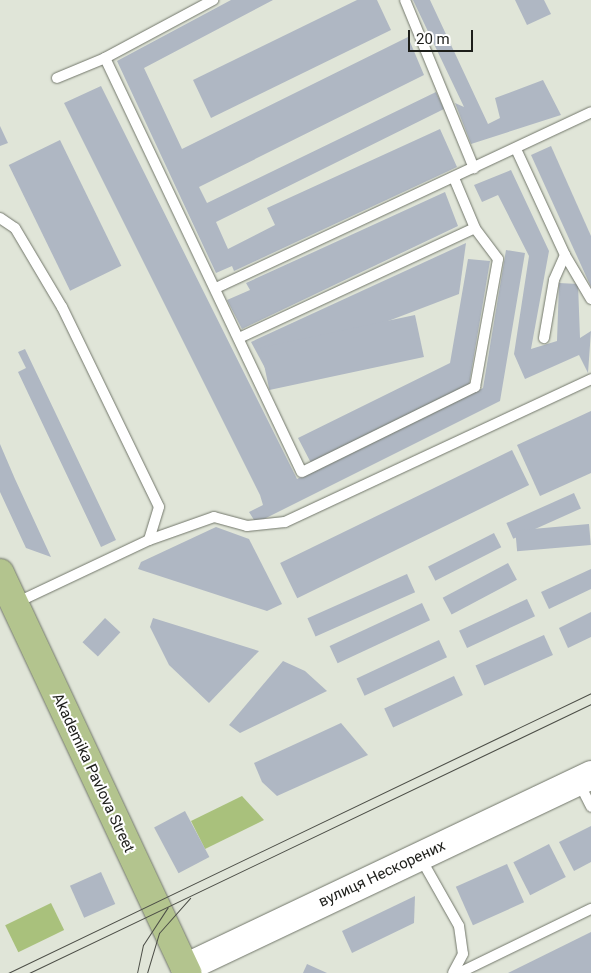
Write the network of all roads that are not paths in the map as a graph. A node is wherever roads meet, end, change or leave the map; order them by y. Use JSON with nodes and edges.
{"nodes":[{"id":1,"x":213,"y":0,"type":"edge"},
{"id":2,"x":405,"y":0,"type":"edge"},
{"id":3,"x":105,"y":58,"type":"junction"},
{"id":4,"x":57,"y":78,"type":"dead end"},
{"id":5,"x":591,"y":112,"type":"edge"},
{"id":6,"x":516,"y":149,"type":"junction"},
{"id":7,"x":474,"y":168,"type":"junction"},
{"id":8,"x":454,"y":178,"type":"junction"},
{"id":9,"x":0,"y":218,"type":"edge"},
{"id":10,"x":475,"y":228,"type":"junction"},
{"id":11,"x":565,"y":255,"type":"junction"},
{"id":12,"x":216,"y":288,"type":"junction"},
{"id":13,"x":591,"y":299,"type":"edge"},
{"id":14,"x":239,"y":338,"type":"junction"},
{"id":15,"x":544,"y":338,"type":"dead end"},
{"id":16,"x":591,"y":379,"type":"edge"},
{"id":17,"x":149,"y":540,"type":"junction"},
{"id":18,"x":0,"y":573,"type":"edge"},
{"id":19,"x":14,"y":604,"type":"junction"},
{"id":20,"x":585,"y":778,"type":"edge"},
{"id":21,"x":591,"y":807,"type":"edge"},
{"id":22,"x":420,"y":856,"type":"junction"},
{"id":23,"x":591,"y":909,"type":"edge"},
{"id":24,"x":182,"y":971,"type":"edge"},
{"id":25,"x":454,"y":973,"type":"edge"},
{"id":26,"x":459,"y":973,"type":"edge"}],
"edges":[{"from":1,"to":3,"type":"lane"},
{"from":2,"to":7,"type":"lane"},
{"from":3,"to":4,"type":"lane"},
{"from":3,"to":12,"type":"lane"},
{"from":5,"to":6,"type":"lane"},
{"from":6,"to":7,"type":"lane"},
{"from":6,"to":11,"type":"lane"},
{"from":7,"to":8,"type":"lane"},
{"from":8,"to":10,"type":"lane"},
{"from":8,"to":12,"type":"lane"},
{"from":9,"to":17,"type":"lane"},
{"from":10,"to":14,"type":"lane"},
{"from":10,"to":14,"type":"lane"},
{"from":11,"to":13,"type":"lane"},
{"from":11,"to":15,"type":"lane"},
{"from":12,"to":14,"type":"lane"},
{"from":16,"to":17,"type":"lane"},
{"from":17,"to":19,"type":"lane"},
{"from":18,"to":19,"type":"main road","name":"Akademika Pavlova Street"},
{"from":19,"to":24,"type":"main road","name":"Akademika Pavlova Street"},
{"from":20,"to":21,"type":"lane"},
{"from":20,"to":22,"type":"main road","name":"вулиця Нескорених"},
{"from":22,"to":24,"type":"main road","name":"вулиця Нескорених"},
{"from":22,"to":25,"type":"lane"},
{"from":23,"to":26,"type":"lane"}]}
